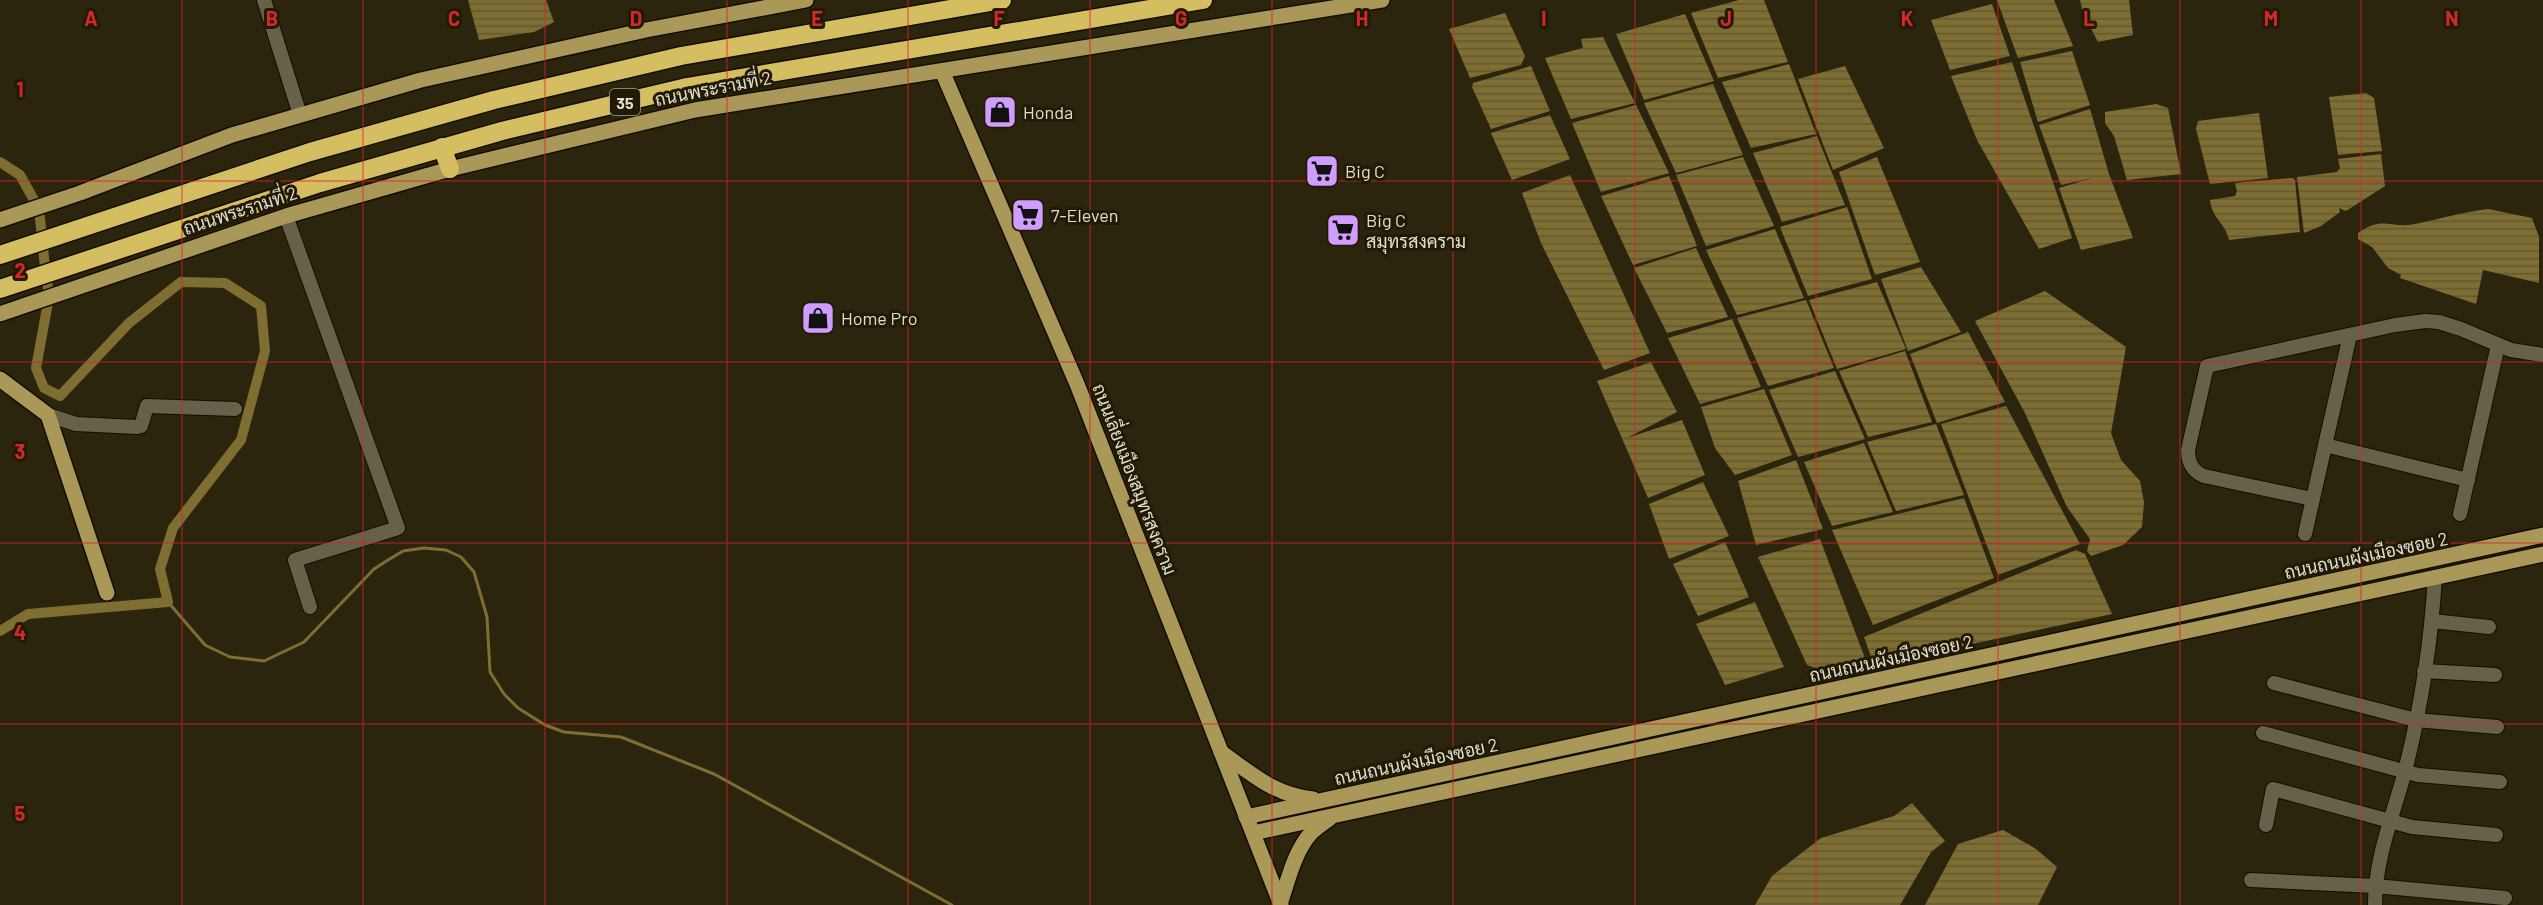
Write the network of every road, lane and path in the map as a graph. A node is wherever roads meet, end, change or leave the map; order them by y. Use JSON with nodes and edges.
{"nodes":[{"id":1,"x":264,"y":0,"type":"edge"},
{"id":2,"x":806,"y":0,"type":"edge"},
{"id":3,"x":1002,"y":0,"type":"edge"},
{"id":4,"x":1203,"y":0,"type":"edge"},
{"id":5,"x":1382,"y":0,"type":"edge"},
{"id":6,"x":942,"y":71,"type":"junction"},
{"id":7,"x":300,"y":115,"type":"junction"},
{"id":8,"x":442,"y":147,"type":"junction"},
{"id":9,"x":450,"y":169,"type":"junction"},
{"id":10,"x":286,"y":216,"type":"junction"},
{"id":11,"x":0,"y":220,"type":"edge"},
{"id":12,"x":0,"y":255,"type":"edge"},
{"id":13,"x":0,"y":289,"type":"edge"},
{"id":14,"x":0,"y":314,"type":"edge"},
{"id":15,"x":2350,"y":335,"type":"junction"},
{"id":16,"x":2498,"y":345,"type":"junction"},
{"id":17,"x":2543,"y":355,"type":"edge"},
{"id":18,"x":0,"y":379,"type":"edge"},
{"id":19,"x":235,"y":409,"type":"dead end"},
{"id":20,"x":48,"y":415,"type":"junction"},
{"id":21,"x":2325,"y":445,"type":"junction"},
{"id":22,"x":2468,"y":480,"type":"junction"},
{"id":23,"x":2312,"y":500,"type":"junction"},
{"id":24,"x":2460,"y":514,"type":"dead end"},
{"id":25,"x":2305,"y":534,"type":"dead end"},
{"id":26,"x":2543,"y":535,"type":"edge"},
{"id":27,"x":2543,"y":554,"type":"edge"},
{"id":28,"x":2447,"y":557,"type":"junction"},
{"id":29,"x":2443,"y":575,"type":"junction"},
{"id":30,"x":107,"y":593,"type":"dead end"},
{"id":31,"x":310,"y":607,"type":"dead end"},
{"id":32,"x":2432,"y":621,"type":"junction"},
{"id":33,"x":2488,"y":627,"type":"dead end"},
{"id":34,"x":2424,"y":671,"type":"junction"},
{"id":35,"x":2495,"y":675,"type":"dead end"},
{"id":36,"x":2274,"y":683,"type":"dead end"},
{"id":37,"x":2416,"y":720,"type":"junction"},
{"id":38,"x":2497,"y":727,"type":"dead end"},
{"id":39,"x":2263,"y":733,"type":"dead end"},
{"id":40,"x":1221,"y":752,"type":"junction"},
{"id":41,"x":2404,"y":772,"type":"junction"},
{"id":42,"x":2500,"y":782,"type":"dead end"},
{"id":43,"x":1366,"y":791,"type":"junction"},
{"id":44,"x":1326,"y":800,"type":"junction"},
{"id":45,"x":1370,"y":807,"type":"junction"},
{"id":46,"x":1335,"y":815,"type":"junction"},
{"id":47,"x":1246,"y":817,"type":"junction"},
{"id":48,"x":2389,"y":823,"type":"junction"},
{"id":49,"x":2265,"y":825,"type":"dead end"},
{"id":50,"x":1252,"y":833,"type":"junction"},
{"id":51,"x":2496,"y":835,"type":"dead end"},
{"id":52,"x":2252,"y":879,"type":"dead end"},
{"id":53,"x":2375,"y":886,"type":"junction"},
{"id":54,"x":2505,"y":898,"type":"dead end"},
{"id":55,"x":1281,"y":904,"type":"edge"},
{"id":56,"x":2375,"y":905,"type":"edge"}],
"edges":[{"from":1,"to":7,"type":"street"},
{"from":2,"to":7,"type":"main road"},
{"from":3,"to":12,"type":"highway","name":"ถนนพระรามที่ 2","number":"35"},
{"from":4,"to":8,"type":"highway","name":"ถนนพระรามที่ 2","number":"35"},
{"from":5,"to":6,"type":"main road","name":"ถนนพระรามที่ 2","number":"35"},
{"from":6,"to":9,"type":"main road","name":"ถนนพระรามที่ 2","number":"35"},
{"from":6,"to":40,"type":"main road","name":"ถนนเลี่ยงเมืองสมุทรสงคราม"},
{"from":7,"to":11,"type":"main road"},
{"from":8,"to":9,"type":"highway"},
{"from":8,"to":13,"type":"highway","name":"ถนนพระรามที่ 2","number":"35"},
{"from":9,"to":10,"type":"main road","name":"ถนนพระรามที่ 2","number":"35"},
{"from":10,"to":14,"type":"main road","name":"ถนนพระรามที่ 2","number":"35"},
{"from":10,"to":31,"type":"street"},
{"from":15,"to":16,"type":"street"},
{"from":15,"to":21,"type":"street"},
{"from":15,"to":23,"type":"street"},
{"from":16,"to":17,"type":"street"},
{"from":16,"to":22,"type":"street"},
{"from":18,"to":20,"type":"main road"},
{"from":19,"to":20,"type":"street"},
{"from":20,"to":30,"type":"main road"},
{"from":21,"to":22,"type":"street"},
{"from":21,"to":23,"type":"street"},
{"from":22,"to":24,"type":"street"},
{"from":23,"to":25,"type":"street"},
{"from":26,"to":28,"type":"main road","name":"ถนนถนนผังเมืองซอย 2"},
{"from":27,"to":29,"type":"main road","name":"ถนนถนนผังเมืองซอย 2"},
{"from":28,"to":29,"type":"main road"},
{"from":28,"to":43,"type":"main road","name":"ถนนถนนผังเมืองซอย 2"},
{"from":29,"to":32,"type":"street"},
{"from":29,"to":45,"type":"main road","name":"ถนนถนนผังเมืองซอย 2"},
{"from":32,"to":33,"type":"street"},
{"from":32,"to":34,"type":"street"},
{"from":34,"to":35,"type":"street"},
{"from":34,"to":37,"type":"street"},
{"from":36,"to":37,"type":"street"},
{"from":37,"to":38,"type":"street"},
{"from":37,"to":41,"type":"street"},
{"from":39,"to":41,"type":"street"},
{"from":40,"to":44,"type":"main road"},
{"from":40,"to":47,"type":"main road","name":"ถนนเลี่ยงเมืองสมุทรสงคราม"},
{"from":41,"to":42,"type":"street"},
{"from":41,"to":48,"type":"street"},
{"from":43,"to":44,"type":"main road","name":"ถนนถนนผังเมืองซอย 2"},
{"from":43,"to":45,"type":"main road"},
{"from":44,"to":47,"type":"main road","name":"ถนนถนนผังเมืองซอย 2"},
{"from":45,"to":46,"type":"main road","name":"ถนนถนนผังเมืองซอย 2"},
{"from":46,"to":50,"type":"main road","name":"ถนนถนนผังเมืองซอย 2"},
{"from":46,"to":55,"type":"main road"},
{"from":47,"to":50,"type":"main road","name":"ถนนเลี่ยงเมืองสมุทรสงคราม"},
{"from":48,"to":49,"type":"street"},
{"from":48,"to":51,"type":"street"},
{"from":48,"to":53,"type":"street"},
{"from":50,"to":55,"type":"main road","name":"ถนนเลี่ยงเมืองสมุทรสงคราม"},
{"from":52,"to":53,"type":"street"},
{"from":53,"to":54,"type":"street"},
{"from":53,"to":56,"type":"street"}]}
